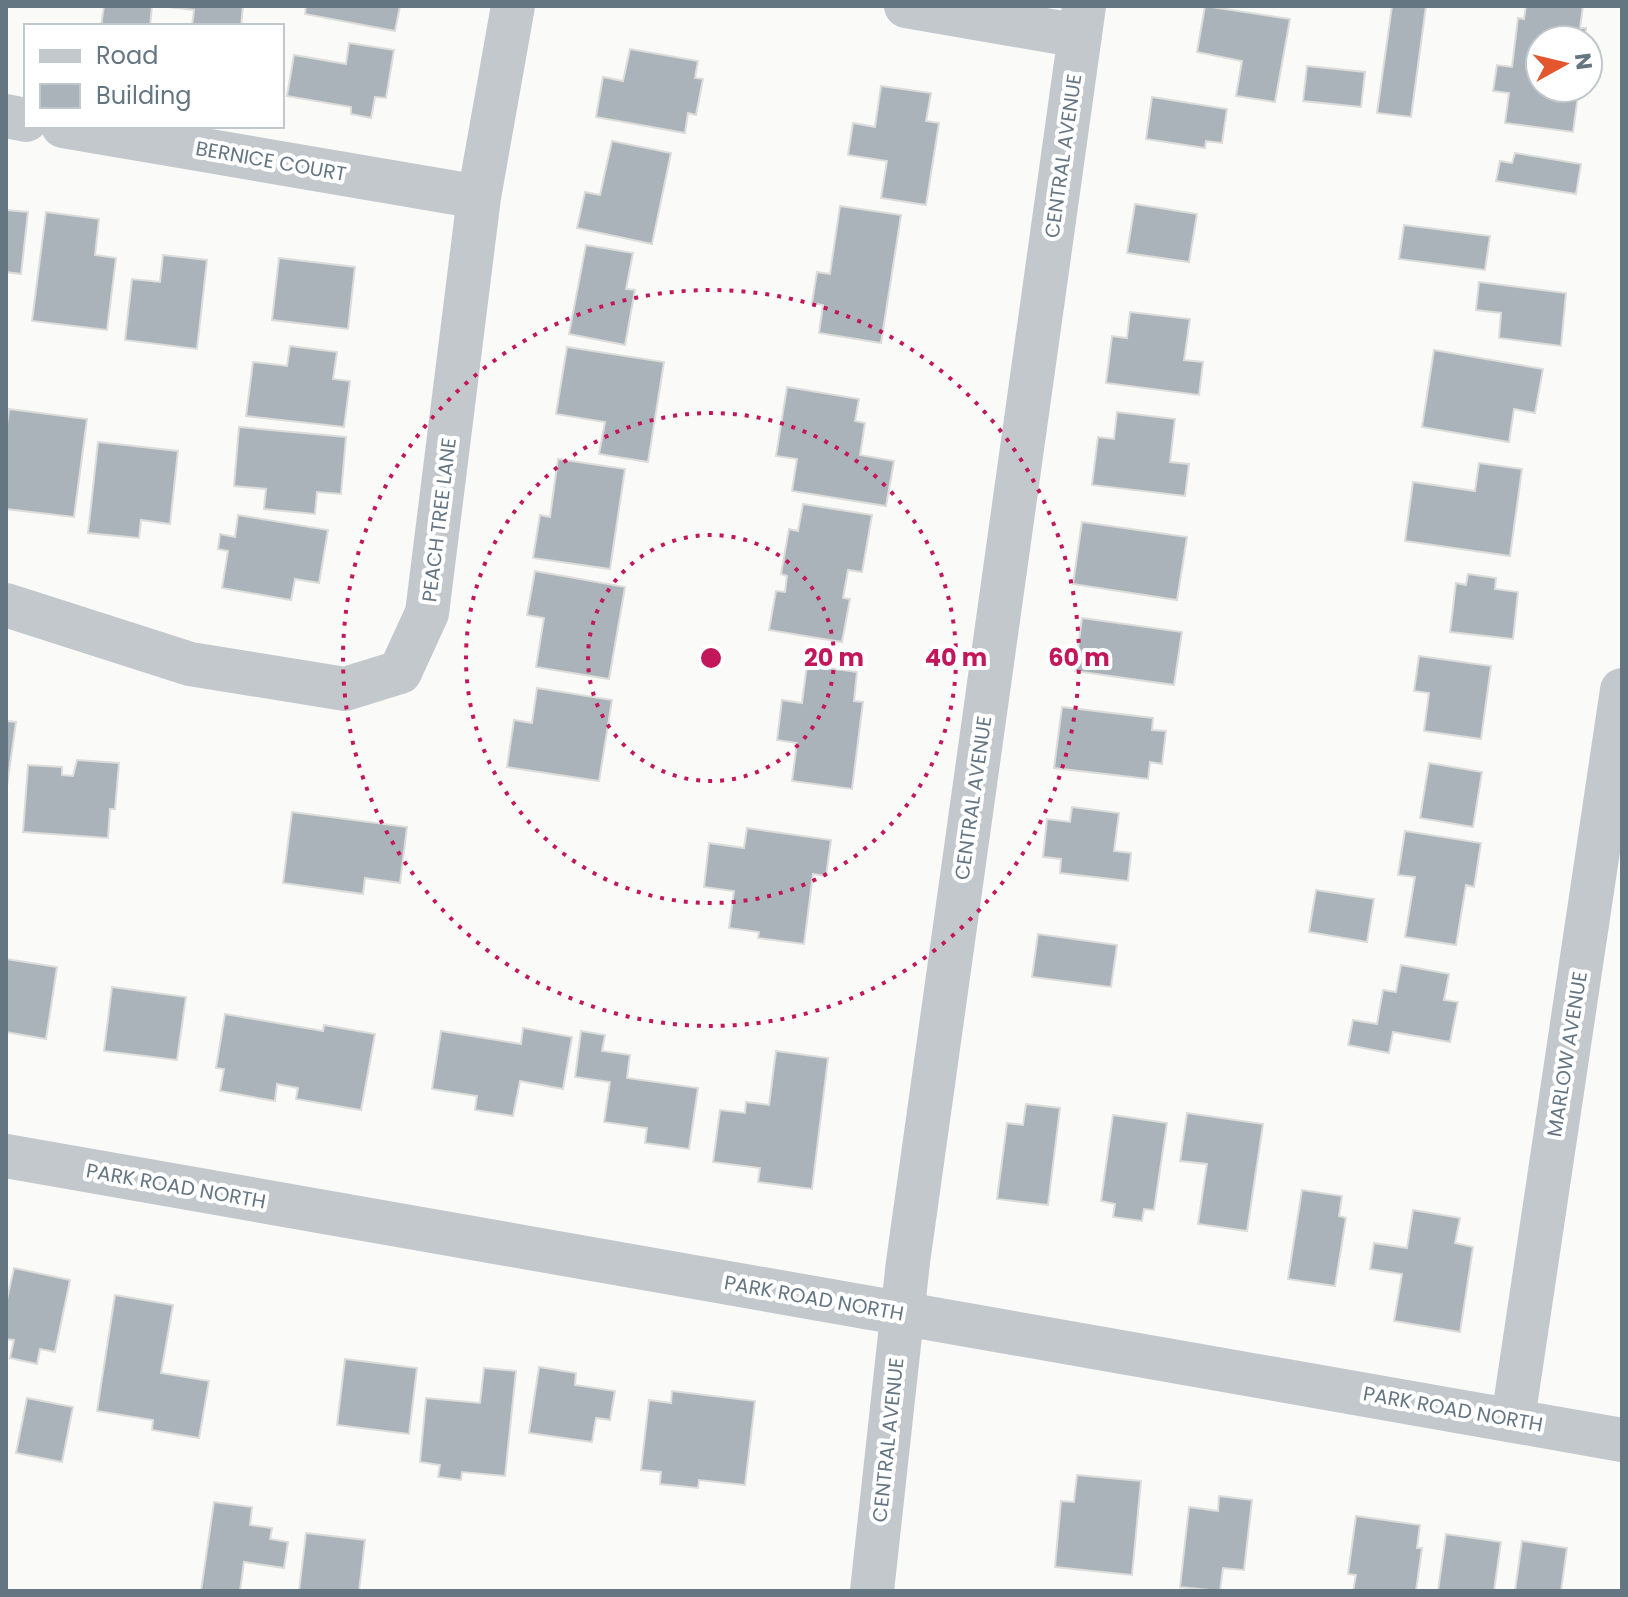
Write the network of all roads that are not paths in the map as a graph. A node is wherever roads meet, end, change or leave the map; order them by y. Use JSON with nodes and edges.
{"nodes":[{"id":1,"x":513,"y":6,"type":"edge"},
{"id":2,"x":906,"y":6,"type":"edge"},
{"id":3,"x":1082,"y":21,"type":"edge"},
{"id":4,"x":75,"y":128,"type":"edge"},
{"id":5,"x":479,"y":197,"type":"junction"},
{"id":6,"x":6,"y":605,"type":"edge"},
{"id":7,"x":1622,"y":690,"type":"edge"},
{"id":8,"x":6,"y":1156,"type":"edge"},
{"id":9,"x":901,"y":1313,"type":"junction"},
{"id":10,"x":1513,"y":1419,"type":"junction"},
{"id":11,"x":1622,"y":1440,"type":"edge"},
{"id":12,"x":872,"y":1591,"type":"edge"}],
"edges":[{"from":1,"to":5,"type":"street","name":"PEACH TREE LANE"},
{"from":2,"to":3,"type":"street"},
{"from":3,"to":9,"type":"street","name":"CENTRAL AVENUE"},
{"from":4,"to":5,"type":"street","name":"BERNICE COURT"},
{"from":5,"to":6,"type":"street","name":"PEACH TREE LANE"},
{"from":7,"to":10,"type":"street","name":"MARLOW AVENUE"},
{"from":8,"to":9,"type":"street","name":"PARK ROAD NORTH"},
{"from":9,"to":10,"type":"street","name":"PARK ROAD NORTH"},
{"from":9,"to":12,"type":"street","name":"CENTRAL AVENUE"},
{"from":10,"to":11,"type":"street","name":"PARK ROAD NORTH"}]}
